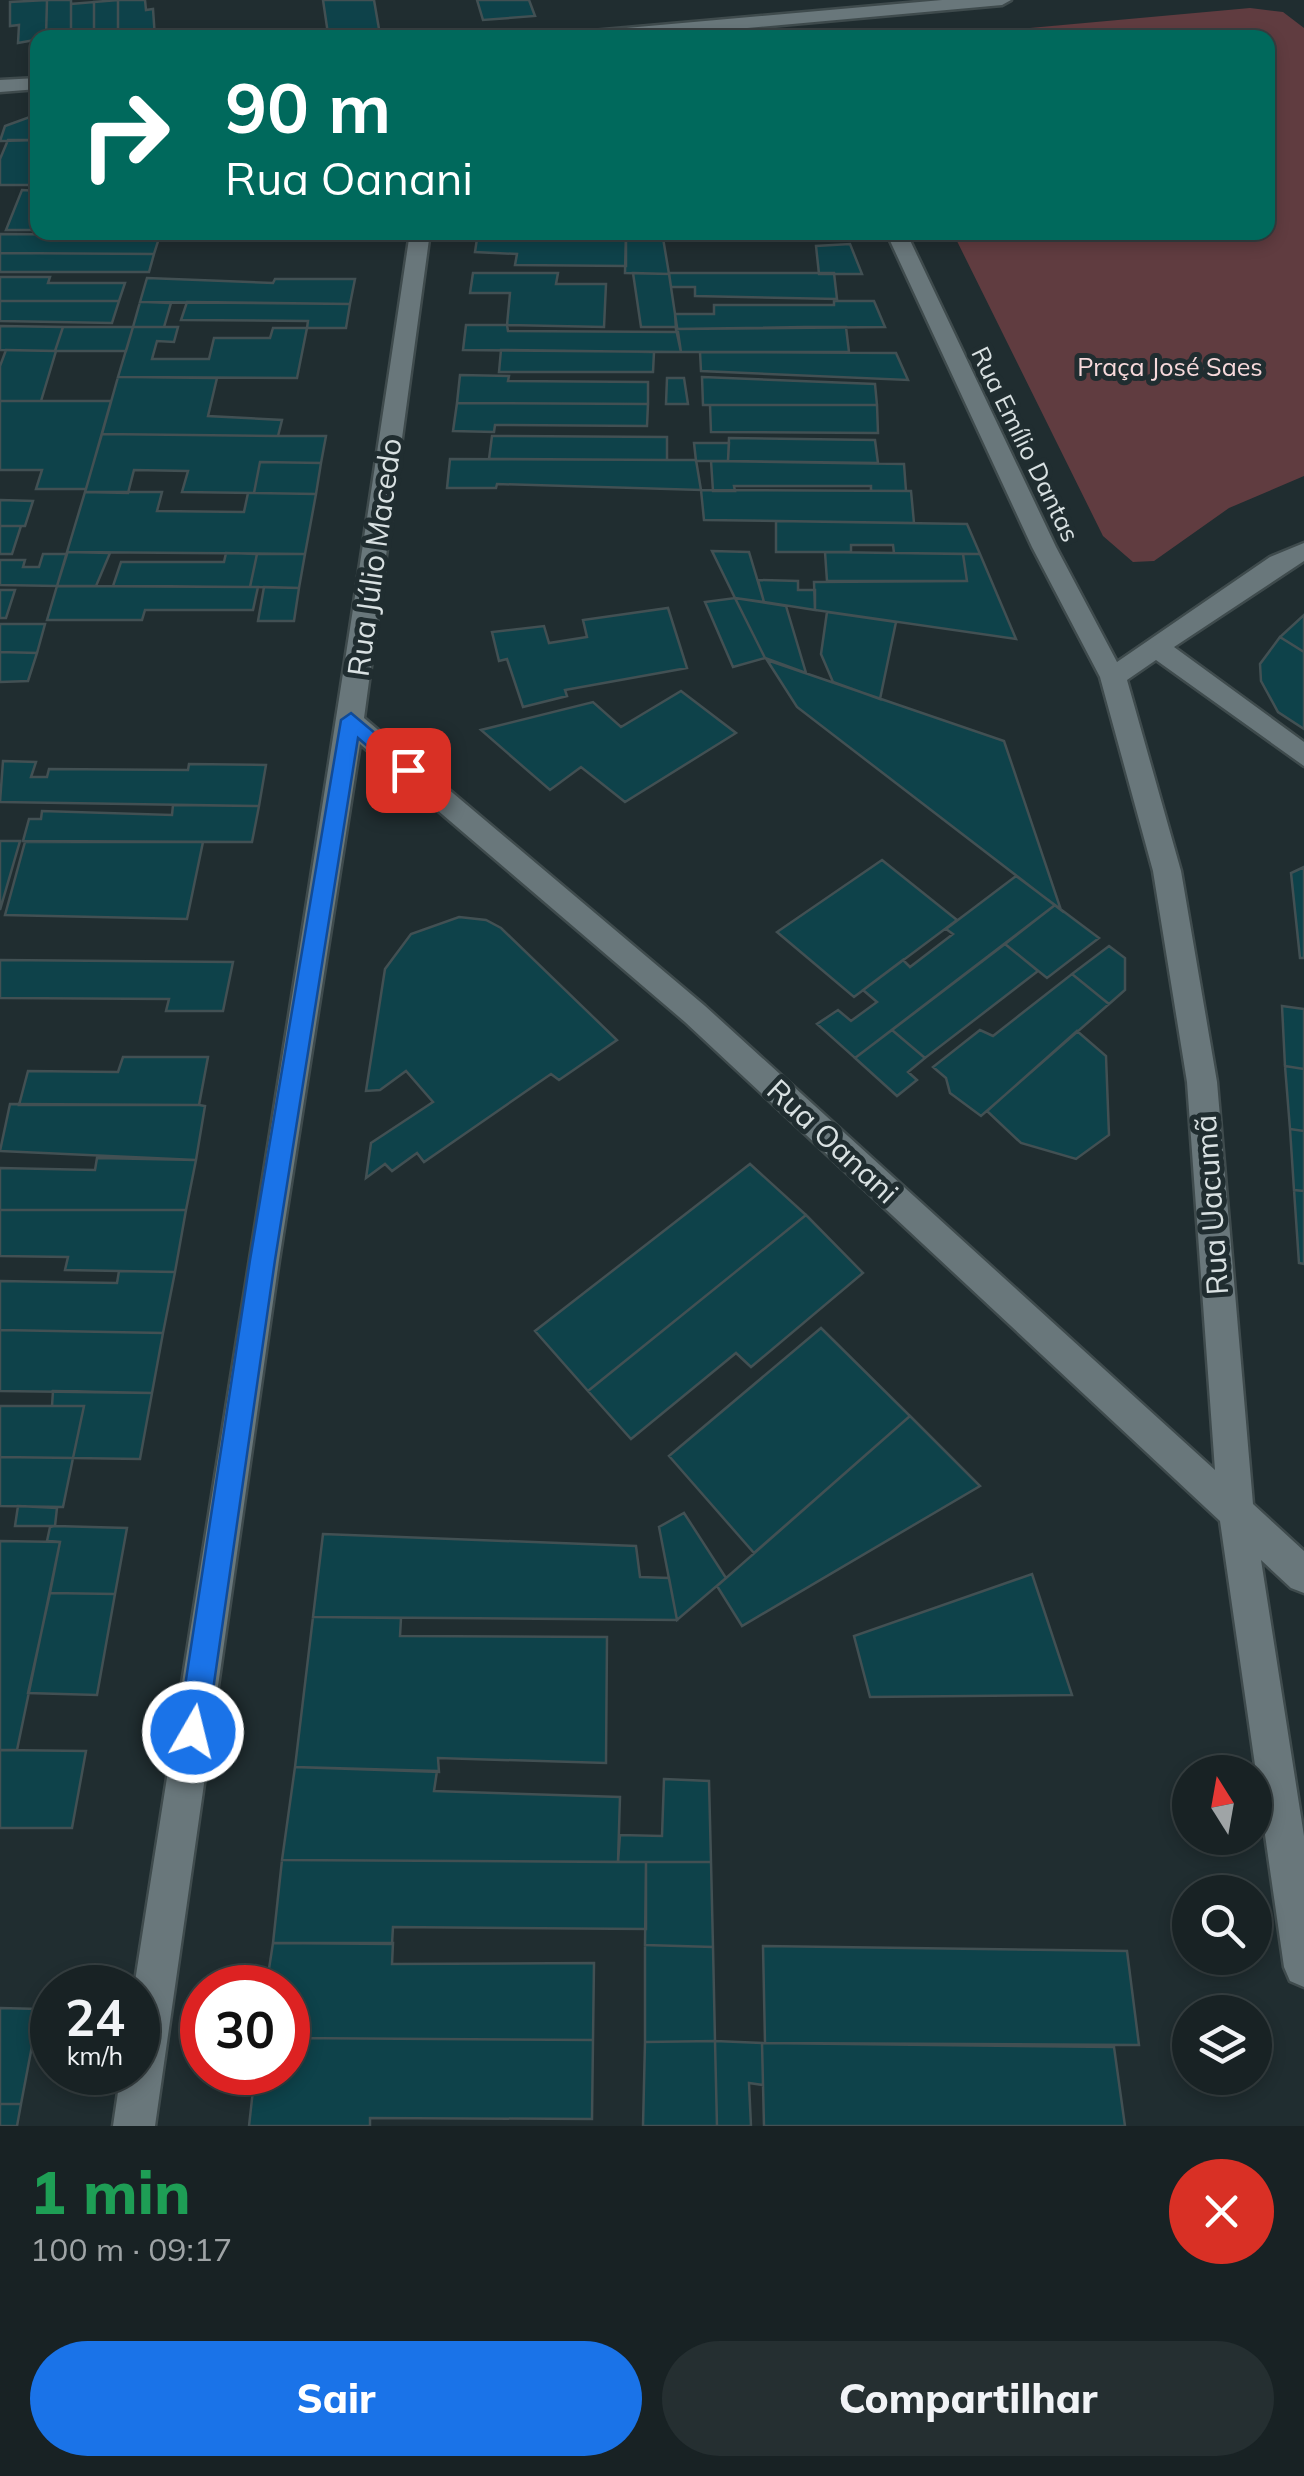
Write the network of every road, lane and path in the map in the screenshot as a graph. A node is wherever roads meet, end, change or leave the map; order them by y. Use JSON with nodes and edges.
{"nodes":[{"id":1,"x":1002,"y":0,"type":"edge"},
{"id":2,"x":801,"y":18,"type":"junction"},
{"id":3,"x":662,"y":30,"type":"edge"},
{"id":4,"x":806,"y":30,"type":"edge"},
{"id":5,"x":30,"y":84,"type":"edge"},
{"id":6,"x":0,"y":86,"type":"edge"},
{"id":7,"x":419,"y":240,"type":"edge"},
{"id":8,"x":900,"y":240,"type":"edge"},
{"id":9,"x":1304,"y":551,"type":"edge"},
{"id":10,"x":1156,"y":646,"type":"junction"},
{"id":11,"x":1113,"y":677,"type":"junction"},
{"id":12,"x":351,"y":720,"type":"junction"},
{"id":13,"x":1304,"y":756,"type":"edge"},
{"id":14,"x":1236,"y":1510,"type":"junction"},
{"id":15,"x":1304,"y":1575,"type":"edge"},
{"id":16,"x":1304,"y":1967,"type":"edge"},
{"id":17,"x":134,"y":2126,"type":"edge"}],
"edges":[{"from":1,"to":2,"type":"street"},
{"from":2,"to":3,"type":"street"},
{"from":2,"to":4,"type":"street"},
{"from":5,"to":6,"type":"street"},
{"from":7,"to":12,"type":"street","name":"Rua Júlio Macedo"},
{"from":8,"to":11,"type":"street","name":"Rua Emílio Dantas"},
{"from":9,"to":10,"type":"street"},
{"from":10,"to":11,"type":"street"},
{"from":10,"to":13,"type":"street"},
{"from":11,"to":14,"type":"street","name":"Rua Uacumã"},
{"from":12,"to":14,"type":"street","name":"Rua Oanani"},
{"from":12,"to":17,"type":"street","name":"Rua Júlio Macedo"},
{"from":14,"to":15,"type":"street","name":"Rua Oanani"},
{"from":14,"to":16,"type":"street","name":"Rua Uacumã"}]}
